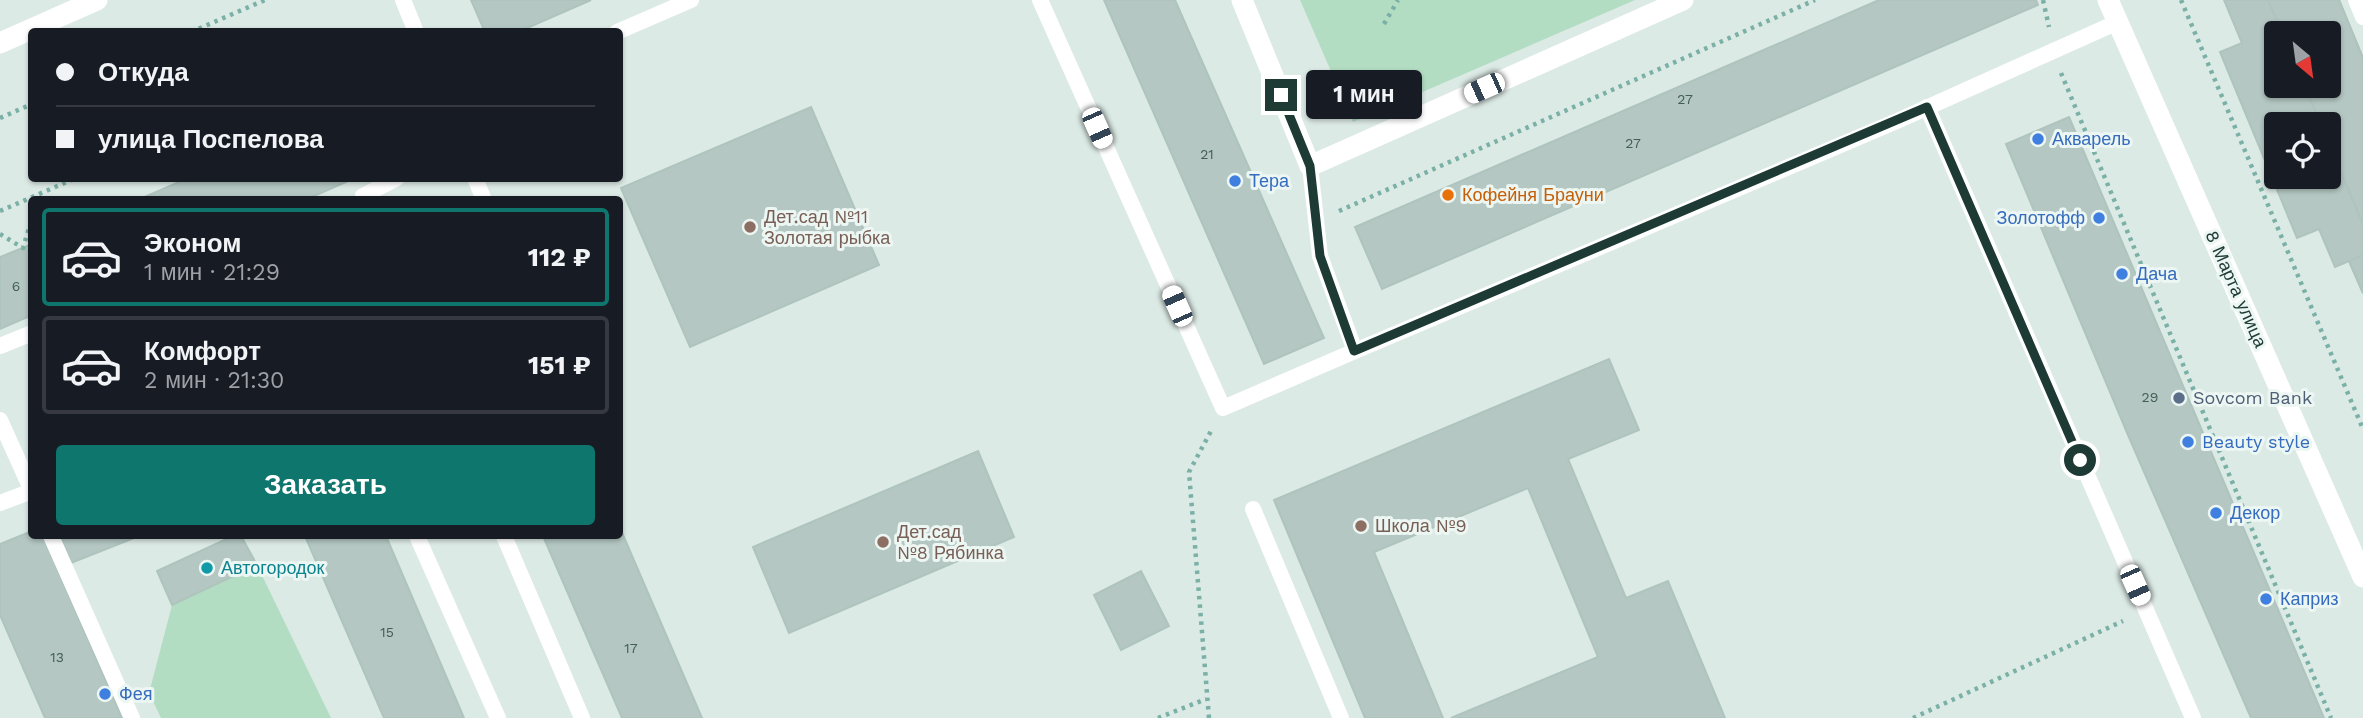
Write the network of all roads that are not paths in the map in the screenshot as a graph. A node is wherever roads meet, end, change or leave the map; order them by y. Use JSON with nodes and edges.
{"nodes":[{"id":1,"x":97,"y":0,"type":"edge"},
{"id":2,"x":403,"y":0,"type":"edge"},
{"id":3,"x":691,"y":0,"type":"edge"},
{"id":4,"x":1040,"y":0,"type":"edge"},
{"id":5,"x":1242,"y":0,"type":"edge"},
{"id":6,"x":1683,"y":0,"type":"edge"},
{"id":7,"x":2108,"y":0,"type":"edge"},
{"id":8,"x":2356,"y":0,"type":"edge"},
{"id":9,"x":2363,"y":17,"type":"edge"},
{"id":10,"x":2118,"y":22,"type":"junction"},
{"id":11,"x":34,"y":28,"type":"edge"},
{"id":12,"x":414,"y":28,"type":"edge"},
{"id":13,"x":623,"y":29,"type":"edge"},
{"id":14,"x":28,"y":31,"type":"edge"},
{"id":15,"x":0,"y":43,"type":"edge"},
{"id":16,"x":1927,"y":107,"type":"junction"},
{"id":17,"x":1310,"y":166,"type":"junction"},
{"id":18,"x":390,"y":182,"type":"edge"},
{"id":19,"x":364,"y":196,"type":"edge"},
{"id":20,"x":28,"y":335,"type":"edge"},
{"id":21,"x":0,"y":346,"type":"edge"},
{"id":22,"x":1354,"y":351,"type":"junction"},
{"id":23,"x":0,"y":420,"type":"edge"},
{"id":24,"x":28,"y":482,"type":"edge"},
{"id":25,"x":28,"y":492,"type":"edge"},
{"id":26,"x":0,"y":503,"type":"edge"},
{"id":27,"x":1253,"y":509,"type":"dead end"},
{"id":28,"x":52,"y":539,"type":"edge"},
{"id":29,"x":418,"y":539,"type":"edge"},
{"id":30,"x":505,"y":539,"type":"edge"},
{"id":31,"x":2363,"y":577,"type":"edge"},
{"id":32,"x":132,"y":718,"type":"edge"},
{"id":33,"x":498,"y":718,"type":"edge"},
{"id":34,"x":582,"y":718,"type":"edge"},
{"id":35,"x":1341,"y":718,"type":"edge"},
{"id":36,"x":2193,"y":718,"type":"edge"}],
"edges":[{"from":1,"to":11,"type":"street"},
{"from":2,"to":12,"type":"lane"},
{"from":3,"to":13,"type":"lane"},
{"from":4,"to":22,"type":"lane"},
{"from":5,"to":17,"type":"street"},
{"from":6,"to":17,"type":"street"},
{"from":7,"to":10,"type":"street","name":"8 Марта улица"},
{"from":8,"to":9,"type":"lane"},
{"from":10,"to":16,"type":"lane"},
{"from":10,"to":31,"type":"street","name":"8 Марта улица"},
{"from":14,"to":15,"type":"street"},
{"from":16,"to":22,"type":"lane"},
{"from":16,"to":36,"type":"lane"},
{"from":17,"to":22,"type":"lane"},
{"from":18,"to":19,"type":"lane"},
{"from":20,"to":21,"type":"lane"},
{"from":23,"to":24,"type":"lane"},
{"from":25,"to":26,"type":"lane"},
{"from":27,"to":35,"type":"lane"},
{"from":28,"to":32,"type":"lane"},
{"from":29,"to":33,"type":"lane"},
{"from":30,"to":34,"type":"lane"}]}
